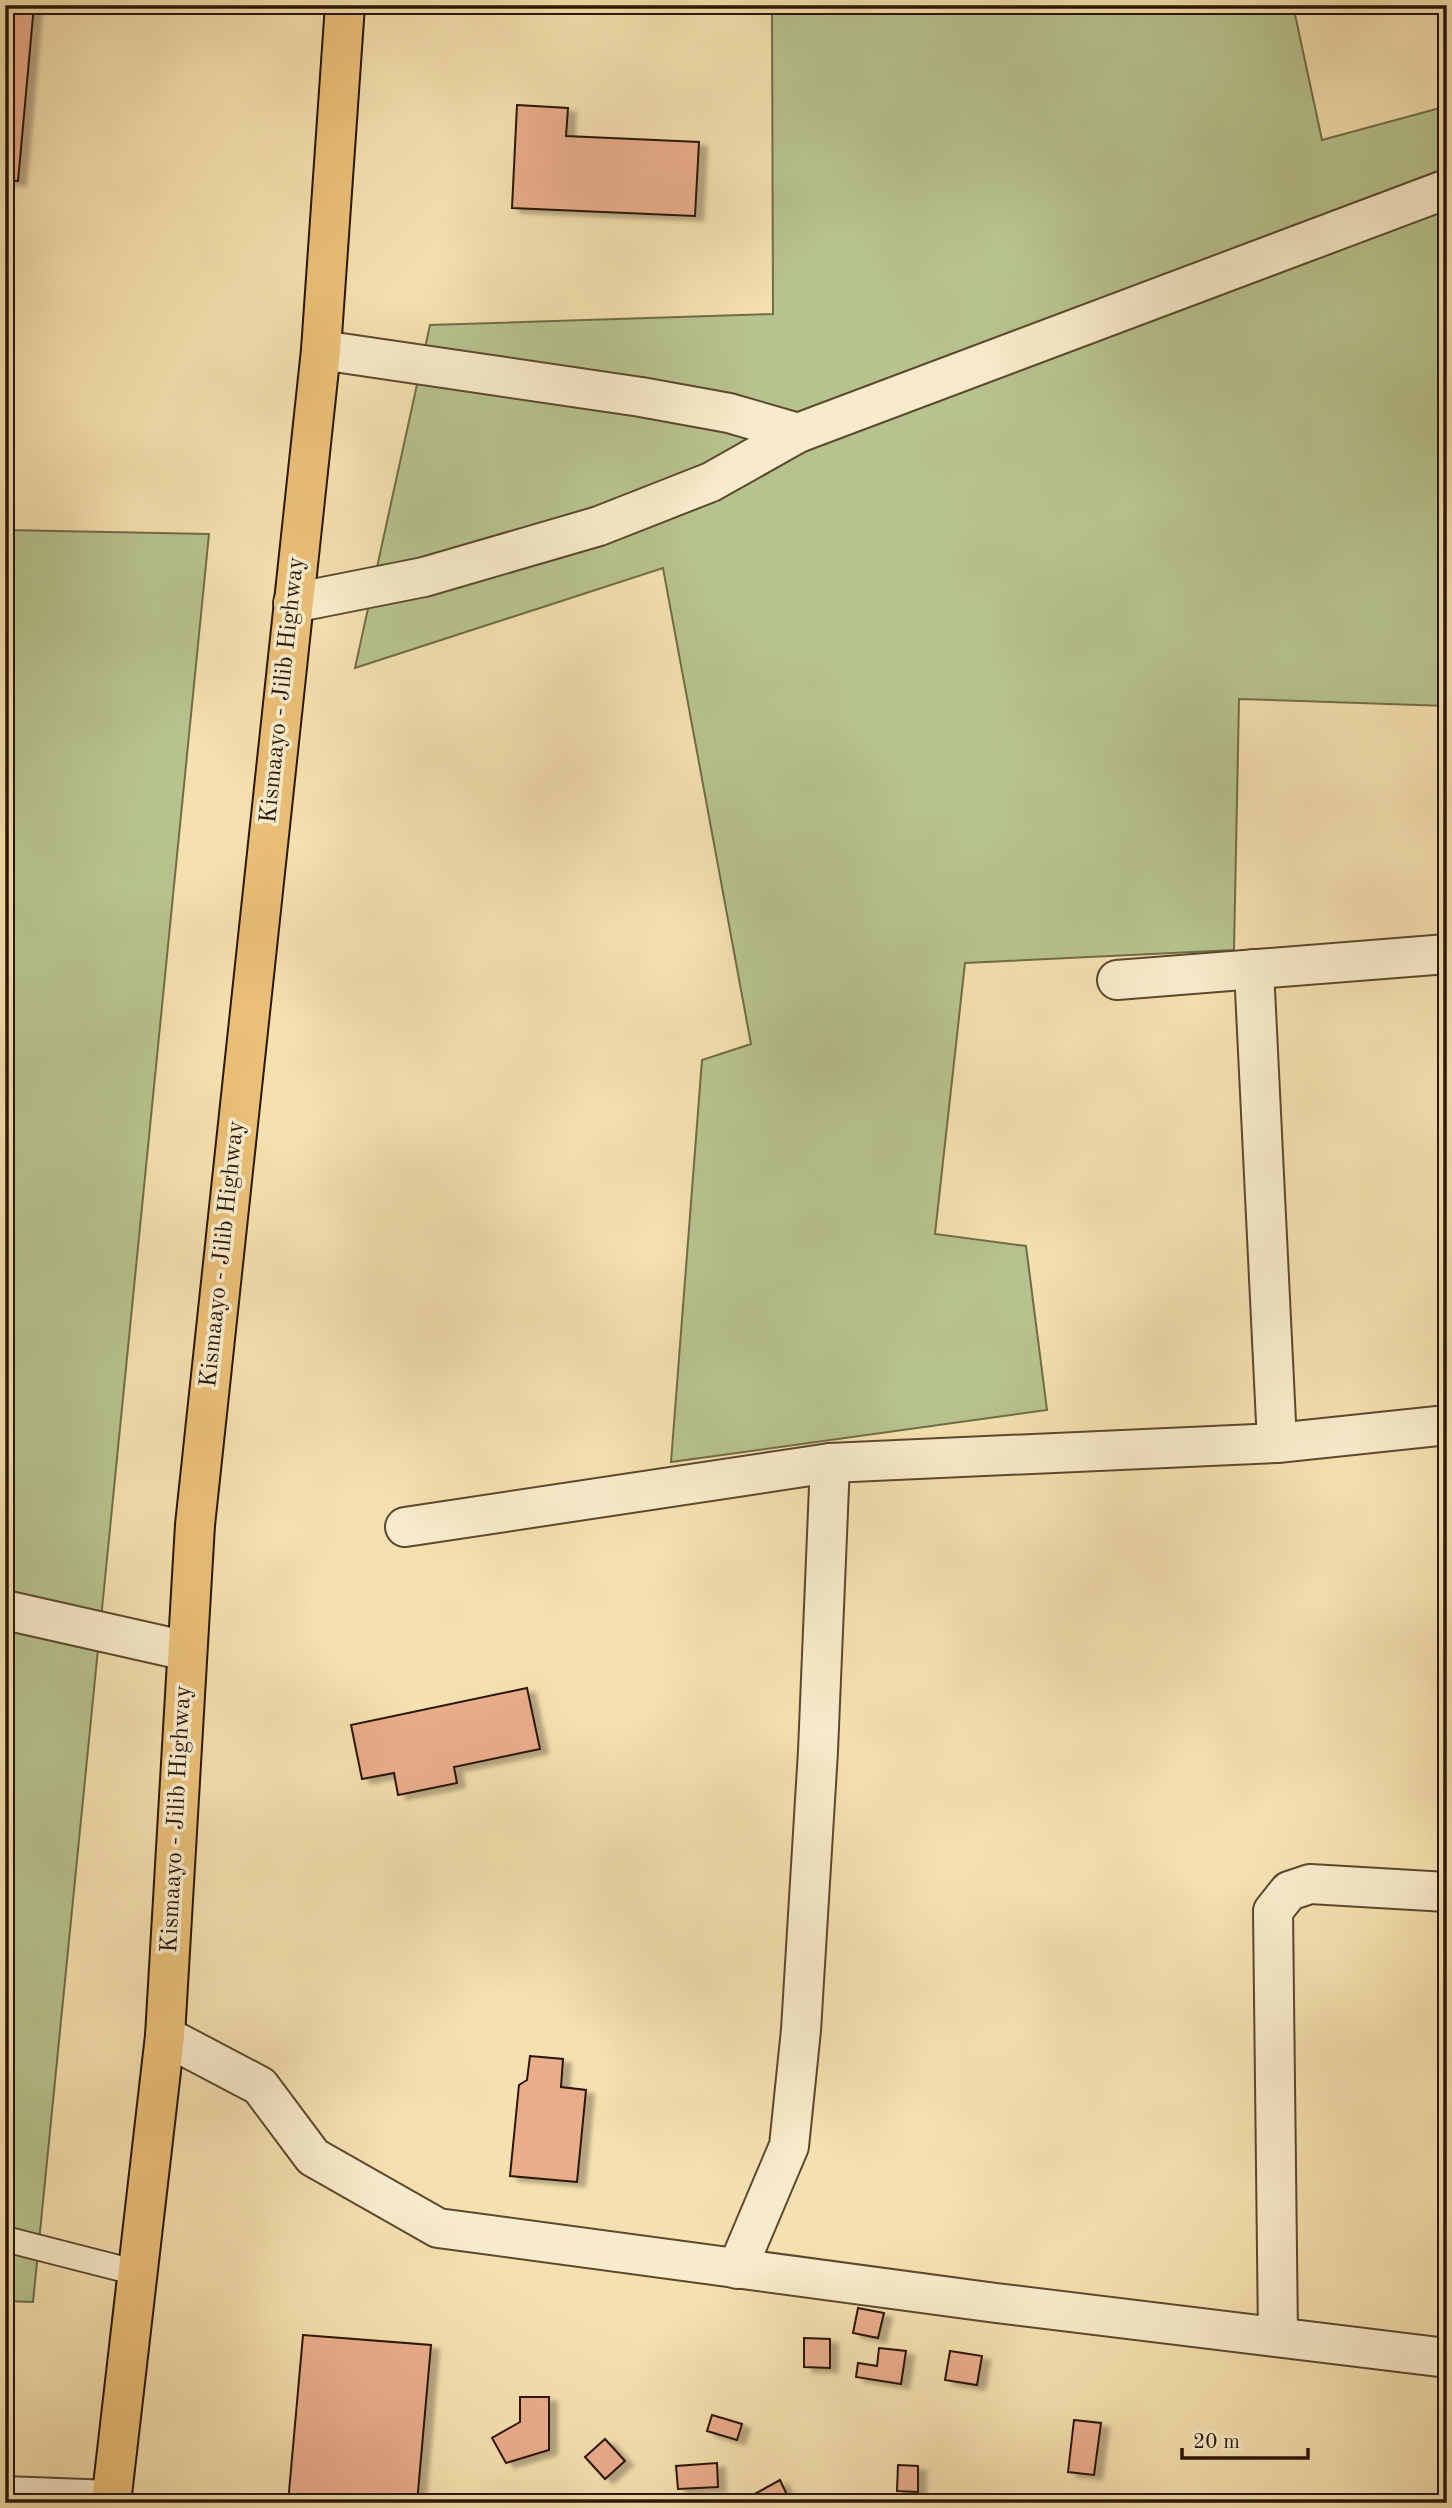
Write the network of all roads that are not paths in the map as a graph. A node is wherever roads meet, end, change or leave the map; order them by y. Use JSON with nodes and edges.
{"nodes":[{"id":1,"x":345,"y":5,"type":"edge"},
{"id":2,"x":1447,"y":189,"type":"edge"},
{"id":3,"x":321,"y":350,"type":"junction"},
{"id":4,"x":798,"y":433,"type":"junction"},
{"id":5,"x":293,"y":603,"type":"junction"},
{"id":6,"x":1447,"y":954,"type":"edge"},
{"id":7,"x":1254,"y":970,"type":"junction"},
{"id":8,"x":1117,"y":980,"type":"dead end"},
{"id":9,"x":1447,"y":1425,"type":"edge"},
{"id":10,"x":1278,"y":1443,"type":"junction"},
{"id":11,"x":830,"y":1463,"type":"junction"},
{"id":12,"x":405,"y":1527,"type":"dead end"},
{"id":13,"x":5,"y":1610,"type":"edge"},
{"id":14,"x":187,"y":1651,"type":"junction"},
{"id":15,"x":1447,"y":1892,"type":"edge"},
{"id":16,"x":165,"y":2036,"type":"junction"},
{"id":17,"x":5,"y":2239,"type":"edge"},
{"id":18,"x":737,"y":2269,"type":"junction"},
{"id":19,"x":138,"y":2273,"type":"junction"},
{"id":20,"x":1278,"y":2337,"type":"junction"},
{"id":21,"x":1447,"y":2358,"type":"edge"},
{"id":22,"x":5,"y":2489,"type":"edge"},
{"id":23,"x":111,"y":2498,"type":"edge"}],
"edges":[{"from":1,"to":3,"type":"main road","name":"Kismaayo - Jilib Highway"},
{"from":2,"to":4,"type":"street"},
{"from":3,"to":4,"type":"street"},
{"from":3,"to":5,"type":"main road","name":"Kismaayo - Jilib Highway"},
{"from":4,"to":5,"type":"street"},
{"from":5,"to":14,"type":"main road","name":"Kismaayo - Jilib Highway"},
{"from":6,"to":7,"type":"street"},
{"from":7,"to":8,"type":"street"},
{"from":7,"to":10,"type":"street"},
{"from":9,"to":10,"type":"street"},
{"from":10,"to":11,"type":"street"},
{"from":11,"to":12,"type":"street"},
{"from":11,"to":18,"type":"street"},
{"from":13,"to":14,"type":"street"},
{"from":14,"to":16,"type":"main road","name":"Kismaayo - Jilib Highway"},
{"from":15,"to":20,"type":"street"},
{"from":16,"to":18,"type":"street"},
{"from":16,"to":19,"type":"main road","name":"Kismaayo - Jilib Highway"},
{"from":17,"to":19,"type":"lane"},
{"from":18,"to":20,"type":"street"},
{"from":19,"to":23,"type":"main road","name":"Kismaayo - Jilib Highway"},
{"from":20,"to":21,"type":"street"},
{"from":22,"to":23,"type":"lane"}]}
